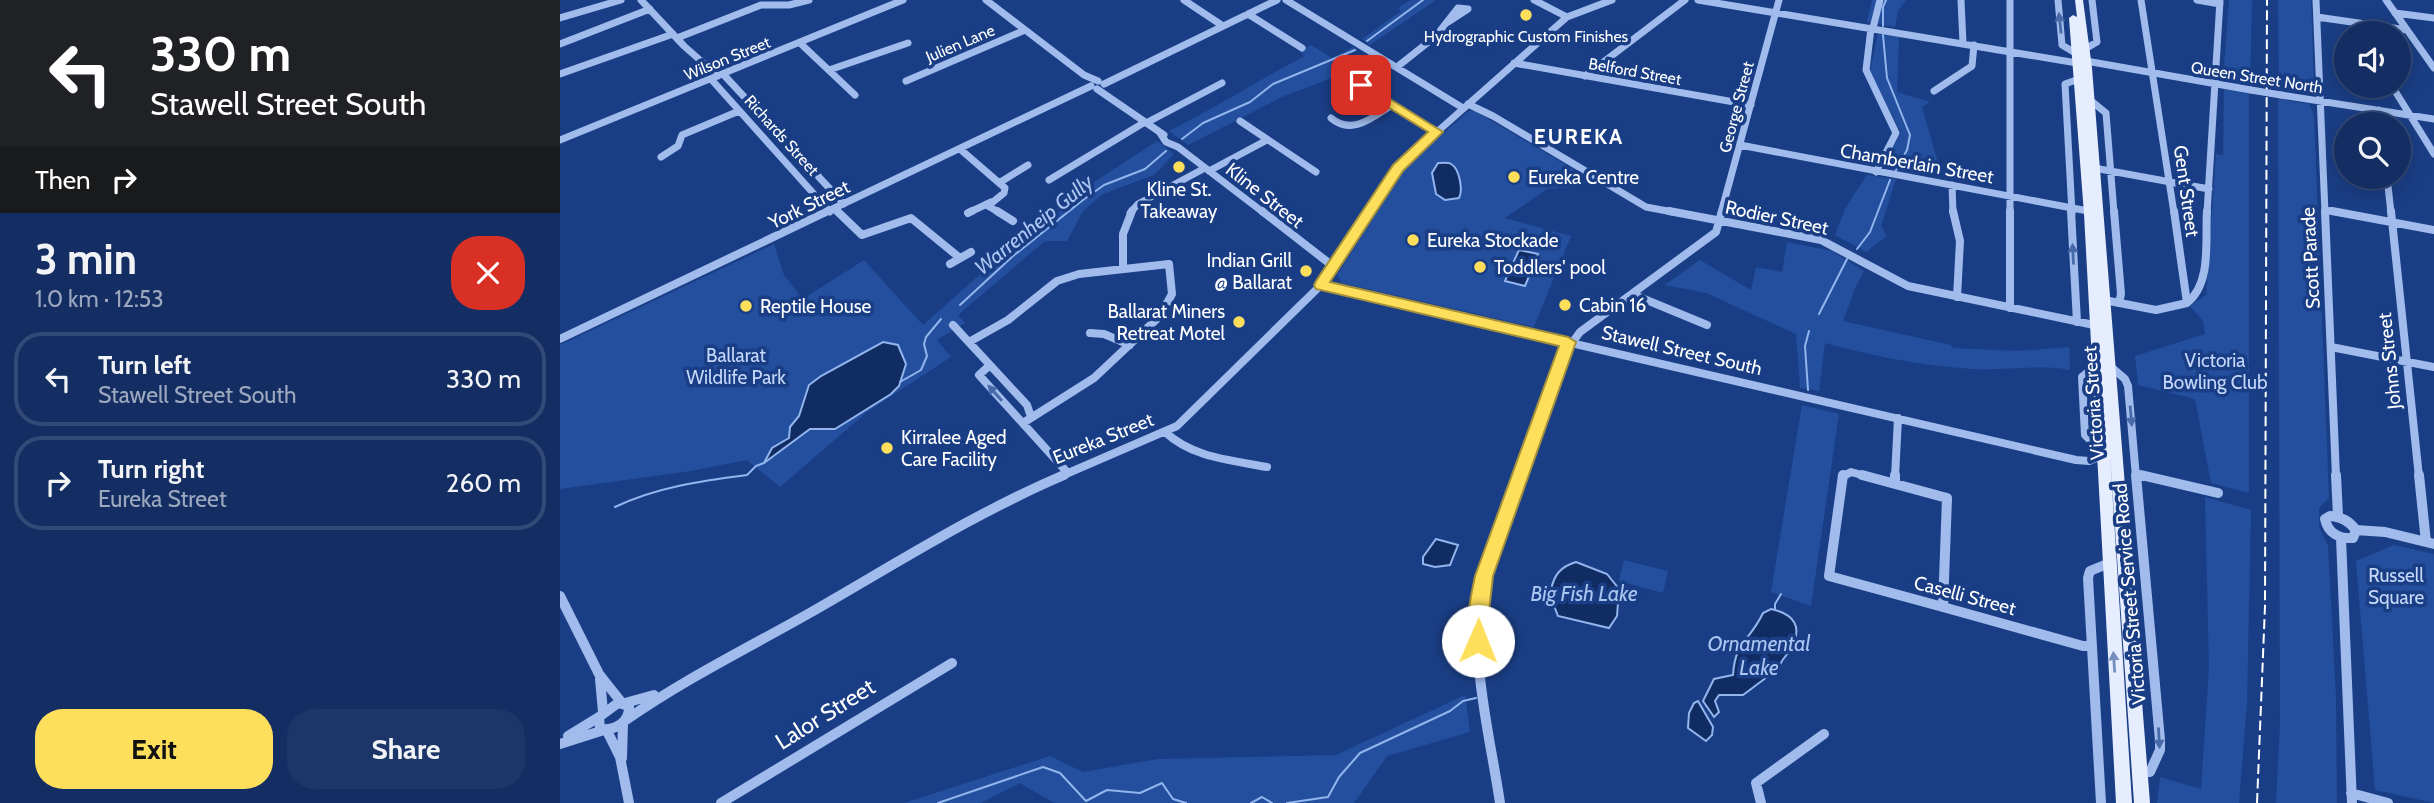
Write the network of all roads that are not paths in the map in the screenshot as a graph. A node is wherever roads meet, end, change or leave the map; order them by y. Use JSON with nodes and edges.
{"nodes":[{"id":1,"x":621,"y":0,"type":"edge"},
{"id":2,"x":641,"y":0,"type":"edge"},
{"id":3,"x":809,"y":0,"type":"edge"},
{"id":4,"x":903,"y":0,"type":"edge"},
{"id":5,"x":986,"y":0,"type":"edge"},
{"id":6,"x":1184,"y":0,"type":"edge"},
{"id":7,"x":1278,"y":0,"type":"edge"},
{"id":8,"x":1286,"y":0,"type":"edge"},
{"id":9,"x":1534,"y":0,"type":"edge"},
{"id":10,"x":1609,"y":0,"type":"edge"},
{"id":11,"x":1685,"y":0,"type":"edge"},
{"id":12,"x":1698,"y":0,"type":"edge"},
{"id":13,"x":1779,"y":0,"type":"edge"},
{"id":14,"x":1880,"y":0,"type":"edge"},
{"id":15,"x":1961,"y":0,"type":"edge"},
{"id":16,"x":2010,"y":0,"type":"edge"},
{"id":17,"x":2058,"y":0,"type":"edge"},
{"id":18,"x":2071,"y":0,"type":"edge"},
{"id":19,"x":2079,"y":0,"type":"edge"},
{"id":20,"x":2092,"y":0,"type":"edge"},
{"id":21,"x":2141,"y":0,"type":"edge"},
{"id":22,"x":2197,"y":0,"type":"edge"},
{"id":23,"x":2316,"y":0,"type":"edge"},
{"id":24,"x":2386,"y":0,"type":"edge"},
{"id":25,"x":2220,"y":2,"type":"edge"},
{"id":26,"x":650,"y":9,"type":"junction"},
{"id":27,"x":1776,"y":12,"type":"junction"},
{"id":28,"x":2395,"y":13,"type":"junction"},
{"id":29,"x":1248,"y":14,"type":"junction"},
{"id":30,"x":1567,"y":17,"type":"junction"},
{"id":31,"x":2317,"y":17,"type":"junction"},
{"id":32,"x":560,"y":18,"type":"edge"},
{"id":33,"x":2434,"y":18,"type":"edge"},
{"id":34,"x":2348,"y":21,"type":"edge"},
{"id":35,"x":2401,"y":21,"type":"edge"},
{"id":36,"x":1448,"y":22,"type":"dead end"},
{"id":37,"x":1223,"y":26,"type":"junction"},
{"id":38,"x":1872,"y":28,"type":"junction"},
{"id":39,"x":1025,"y":30,"type":"junction"},
{"id":40,"x":675,"y":36,"type":"junction"},
{"id":41,"x":2411,"y":36,"type":"edge"},
{"id":42,"x":800,"y":43,"type":"junction"},
{"id":43,"x":908,"y":43,"type":"dead end"},
{"id":44,"x":1963,"y":43,"type":"junction"},
{"id":45,"x":560,"y":44,"type":"edge"},
{"id":46,"x":1974,"y":45,"type":"junction"},
{"id":47,"x":1302,"y":48,"type":"dead end"},
{"id":48,"x":2011,"y":51,"type":"junction"},
{"id":49,"x":2082,"y":59,"type":"junction"},
{"id":50,"x":1514,"y":63,"type":"junction"},
{"id":51,"x":1397,"y":67,"type":"junction"},
{"id":52,"x":2434,"y":68,"type":"edge"},
{"id":53,"x":829,"y":70,"type":"junction"},
{"id":54,"x":560,"y":74,"type":"edge"},
{"id":55,"x":2155,"y":74,"type":"junction"},
{"id":56,"x":717,"y":76,"type":"junction"},
{"id":57,"x":1585,"y":76,"type":"junction"},
{"id":58,"x":2079,"y":79,"type":"junction"},
{"id":59,"x":1355,"y":80,"type":"dead end"},
{"id":60,"x":906,"y":81,"type":"dead end"},
{"id":61,"x":1222,"y":83,"type":"dead end"},
{"id":62,"x":2216,"y":84,"type":"junction"},
{"id":63,"x":1097,"y":85,"type":"junction"},
{"id":64,"x":1934,"y":91,"type":"dead end"},
{"id":65,"x":855,"y":96,"type":"dead end"},
{"id":66,"x":2090,"y":100,"type":"junction"},
{"id":67,"x":2318,"y":100,"type":"junction"},
{"id":68,"x":1392,"y":105,"type":"junction"},
{"id":69,"x":1751,"y":105,"type":"junction"},
{"id":70,"x":1466,"y":106,"type":"junction"},
{"id":71,"x":2379,"y":110,"type":"joint"},
{"id":72,"x":739,"y":111,"type":"junction"},
{"id":73,"x":2391,"y":112,"type":"edge"},
{"id":74,"x":2411,"y":115,"type":"edge"},
{"id":75,"x":1331,"y":118,"type":"dead end"},
{"id":76,"x":2434,"y":119,"type":"edge"},
{"id":77,"x":1240,"y":120,"type":"dead end"},
{"id":78,"x":2411,"y":120,"type":"edge"},
{"id":79,"x":1146,"y":122,"type":"junction"},
{"id":80,"x":1436,"y":132,"type":"junction"},
{"id":81,"x":560,"y":140,"type":"edge"},
{"id":82,"x":1267,"y":140,"type":"junction"},
{"id":83,"x":1740,"y":145,"type":"junction"},
{"id":84,"x":962,"y":148,"type":"junction"},
{"id":85,"x":2434,"y":154,"type":"edge"},
{"id":86,"x":661,"y":157,"type":"dead end"},
{"id":87,"x":1028,"y":165,"type":"dead end"},
{"id":88,"x":2094,"y":168,"type":"junction"},
{"id":89,"x":1207,"y":170,"type":"junction"},
{"id":90,"x":2110,"y":171,"type":"junction"},
{"id":91,"x":1317,"y":172,"type":"dead end"},
{"id":92,"x":1876,"y":172,"type":"junction"},
{"id":93,"x":1049,"y":180,"type":"dead end"},
{"id":94,"x":2170,"y":182,"type":"junction"},
{"id":95,"x":999,"y":183,"type":"junction"},
{"id":96,"x":1952,"y":185,"type":"junction"},
{"id":97,"x":2209,"y":189,"type":"junction"},
{"id":98,"x":2388,"y":189,"type":"edge"},
{"id":99,"x":2010,"y":196,"type":"junction"},
{"id":100,"x":990,"y":202,"type":"junction"},
{"id":101,"x":844,"y":204,"type":"junction"},
{"id":102,"x":2070,"y":207,"type":"junction"},
{"id":103,"x":832,"y":210,"type":"junction"},
{"id":104,"x":2325,"y":210,"type":"junction"},
{"id":105,"x":2088,"y":211,"type":"junction"},
{"id":106,"x":968,"y":213,"type":"dead end"},
{"id":107,"x":1013,"y":221,"type":"dead end"},
{"id":108,"x":1719,"y":221,"type":"junction"},
{"id":109,"x":2392,"y":222,"type":"junction"},
{"id":110,"x":2434,"y":230,"type":"edge"},
{"id":111,"x":971,"y":252,"type":"dead end"},
{"id":112,"x":960,"y":258,"type":"junction"},
{"id":113,"x":950,"y":264,"type":"dead end"},
{"id":114,"x":1334,"y":267,"type":"junction"},
{"id":115,"x":1123,"y":269,"type":"junction"},
{"id":116,"x":1321,"y":285,"type":"junction"},
{"id":117,"x":1632,"y":294,"type":"junction"},
{"id":118,"x":1957,"y":297,"type":"junction"},
{"id":119,"x":2104,"y":300,"type":"junction"},
{"id":120,"x":2119,"y":303,"type":"junction"},
{"id":121,"x":2187,"y":303,"type":"junction"},
{"id":122,"x":2010,"y":308,"type":"junction"},
{"id":123,"x":2077,"y":322,"type":"junction"},
{"id":124,"x":953,"y":325,"type":"dead end"},
{"id":125,"x":1707,"y":325,"type":"dead end"},
{"id":126,"x":2100,"y":332,"type":"junction"},
{"id":127,"x":1090,"y":333,"type":"dead end"},
{"id":128,"x":560,"y":339,"type":"edge"},
{"id":129,"x":970,"y":342,"type":"junction"},
{"id":130,"x":1570,"y":343,"type":"junction"},
{"id":131,"x":1130,"y":345,"type":"junction"},
{"id":132,"x":2331,"y":347,"type":"junction"},
{"id":133,"x":2406,"y":361,"type":"junction"},
{"id":134,"x":990,"y":365,"type":"junction"},
{"id":135,"x":2103,"y":366,"type":"junction"},
{"id":136,"x":2434,"y":367,"type":"edge"},
{"id":137,"x":1898,"y":418,"type":"junction"},
{"id":138,"x":1027,"y":420,"type":"junction"},
{"id":139,"x":1165,"y":432,"type":"junction"},
{"id":140,"x":2101,"y":458,"type":"junction"},
{"id":141,"x":2117,"y":463,"type":"junction"},
{"id":142,"x":1267,"y":467,"type":"dead end"},
{"id":143,"x":1066,"y":471,"type":"junction"},
{"id":144,"x":2137,"y":474,"type":"junction"},
{"id":145,"x":1895,"y":483,"type":"junction"},
{"id":146,"x":2218,"y":493,"type":"dead end"},
{"id":147,"x":2338,"y":516,"type":"junction"},
{"id":148,"x":2356,"y":530,"type":"junction"},
{"id":149,"x":2340,"y":538,"type":"junction"},
{"id":150,"x":2430,"y":543,"type":"edge"},
{"id":151,"x":2107,"y":564,"type":"junction"},
{"id":152,"x":560,"y":596,"type":"edge"},
{"id":153,"x":1943,"y":607,"type":"junction"},
{"id":154,"x":2092,"y":646,"type":"junction"},
{"id":155,"x":952,"y":663,"type":"dead end"},
{"id":156,"x":599,"y":674,"type":"junction"},
{"id":157,"x":666,"y":692,"type":"junction"},
{"id":158,"x":624,"y":703,"type":"junction"},
{"id":159,"x":601,"y":714,"type":"junction"},
{"id":160,"x":624,"y":721,"type":"junction"},
{"id":161,"x":606,"y":730,"type":"junction"},
{"id":162,"x":1824,"y":734,"type":"dead end"},
{"id":163,"x":560,"y":742,"type":"edge"},
{"id":164,"x":621,"y":763,"type":"junction"},
{"id":165,"x":2099,"y":763,"type":"junction"},
{"id":166,"x":2121,"y":768,"type":"junction"},
{"id":167,"x":2140,"y":773,"type":"junction"},
{"id":168,"x":2351,"y":798,"type":"edge"},
{"id":169,"x":629,"y":803,"type":"edge"},
{"id":170,"x":721,"y":803,"type":"edge"},
{"id":171,"x":1500,"y":803,"type":"edge"},
{"id":172,"x":1761,"y":803,"type":"edge"},
{"id":173,"x":2101,"y":803,"type":"edge"},
{"id":174,"x":2124,"y":803,"type":"edge"},
{"id":175,"x":2142,"y":803,"type":"edge"},
{"id":176,"x":2388,"y":803,"type":"edge"}],
"edges":[{"from":1,"to":32,"type":"street"},
{"from":2,"to":26,"type":"street","name":"Richards Street"},
{"from":3,"to":40,"type":"street"},
{"from":4,"to":42,"type":"street","name":"Wilson Street"},
{"from":5,"to":39,"type":"street","name":"Kline Street"},
{"from":6,"to":37,"type":"street"},
{"from":7,"to":29,"type":"street","name":"York Street"},
{"from":8,"to":51,"type":"street","name":"Rodier Street"},
{"from":9,"to":30,"type":"street"},
{"from":10,"to":30,"type":"street","name":"Eureka Street"},
{"from":11,"to":57,"type":"street"},
{"from":12,"to":27,"type":"street","name":"Queen Street North"},
{"from":13,"to":27,"type":"street","name":"George Street"},
{"from":14,"to":38,"type":"street"},
{"from":15,"to":44,"type":"street"},
{"from":16,"to":48,"type":"street"},
{"from":49,"to":17,"type":"street","one_way":true},
{"from":18,"to":49,"type":"main road","name":"Victoria Street"},
{"from":19,"to":49,"type":"main road","name":"Victoria Street"},
{"from":20,"to":49,"type":"street"},
{"from":21,"to":55,"type":"street","name":"Gent Street"},
{"from":22,"to":25,"type":"street"},
{"from":23,"to":31,"type":"street","name":"Scott Parade"},
{"from":24,"to":28,"type":"street"},
{"from":25,"to":62,"type":"street"},
{"from":26,"to":40,"type":"street","name":"Richards Street"},
{"from":26,"to":45,"type":"street"},
{"from":27,"to":38,"type":"street","name":"Queen Street North"},
{"from":27,"to":69,"type":"street","name":"George Street"},
{"from":28,"to":33,"type":"street"},
{"from":28,"to":35,"type":"street"},
{"from":29,"to":37,"type":"street","name":"York Street"},
{"from":29,"to":47,"type":"street"},
{"from":30,"to":50,"type":"street","name":"Eureka Street"},
{"from":31,"to":34,"type":"street"},
{"from":31,"to":67,"type":"street","name":"Scott Parade"},
{"from":36,"to":51,"type":"street"},
{"from":37,"to":63,"type":"street","name":"York Street"},
{"from":38,"to":44,"type":"street","name":"Queen Street North"},
{"from":38,"to":92,"type":"street"},
{"from":39,"to":60,"type":"street","name":"Julien Lane"},
{"from":39,"to":63,"type":"street","name":"Kline Street"},
{"from":40,"to":54,"type":"street"},
{"from":40,"to":56,"type":"street","name":"Richards Street"},
{"from":41,"to":52,"type":"street"},
{"from":42,"to":53,"type":"street"},
{"from":42,"to":56,"type":"street","name":"Wilson Street"},
{"from":43,"to":53,"type":"street"},
{"from":44,"to":46,"type":"street","name":"Queen Street North"},
{"from":46,"to":48,"type":"street","name":"Queen Street North"},
{"from":46,"to":64,"type":"street"},
{"from":48,"to":49,"type":"street","name":"Queen Street North"},
{"from":48,"to":99,"type":"street"},
{"from":49,"to":55,"type":"street","name":"Queen Street North"},
{"from":49,"to":58,"type":"main road","name":"Victoria Street"},
{"from":49,"to":66,"type":"main road","name":"Victoria Street"},
{"from":50,"to":57,"type":"street","name":"Belford Street"},
{"from":50,"to":70,"type":"street","name":"Eureka Street"},
{"from":51,"to":70,"type":"street","name":"Rodier Street"},
{"from":53,"to":65,"type":"street"},
{"from":55,"to":62,"type":"street","name":"Queen Street North"},
{"from":55,"to":94,"type":"street","name":"Gent Street"},
{"from":56,"to":72,"type":"street","name":"Richards Street"},
{"from":56,"to":81,"type":"street","name":"Wilson Street"},
{"from":56,"to":101,"type":"street","name":"Richards Street"},
{"from":57,"to":69,"type":"street","name":"Belford Street"},
{"from":58,"to":102,"type":"street"},
{"from":58,"to":105,"type":"main road","name":"Victoria Street"},
{"from":59,"to":68,"type":"street"},
{"from":61,"to":79,"type":"street"},
{"from":62,"to":67,"type":"street","name":"Queen Street North","bridge":true},
{"from":62,"to":97,"type":"street"},
{"from":63,"to":79,"type":"street","name":"Kline Street"},
{"from":63,"to":84,"type":"street","name":"York Street"},
{"from":66,"to":88,"type":"main road","name":"Victoria Street"},
{"from":66,"to":90,"type":"street"},
{"from":67,"to":71,"type":"street","name":"Queen Street North"},
{"from":67,"to":104,"type":"street","name":"Scott Parade"},
{"from":68,"to":75,"type":"street"},
{"from":68,"to":80,"type":"street"},
{"from":69,"to":83,"type":"street","name":"George Street"},
{"from":70,"to":80,"type":"street","name":"Eureka Street"},
{"from":70,"to":108,"type":"street","name":"Rodier Street"},
{"from":71,"to":73,"type":"street","name":"Queen Street North"},
{"from":72,"to":86,"type":"street"},
{"from":72,"to":103,"type":"street","name":"Richards Street"},
{"from":74,"to":76,"type":"street","name":"Queen Street North"},
{"from":77,"to":82,"type":"street"},
{"from":78,"to":85,"type":"street"},
{"from":79,"to":89,"type":"street","name":"Kline Street"},
{"from":79,"to":93,"type":"street"},
{"from":80,"to":114,"type":"street","name":"Eureka Street"},
{"from":82,"to":89,"type":"street"},
{"from":82,"to":91,"type":"street"},
{"from":83,"to":92,"type":"street","name":"Chamberlain Street"},
{"from":83,"to":108,"type":"street","name":"George Street"},
{"from":84,"to":95,"type":"street"},
{"from":84,"to":101,"type":"street","name":"York Street"},
{"from":87,"to":95,"type":"street"},
{"from":88,"to":90,"type":"street"},
{"from":88,"to":119,"type":"main road","name":"Victoria Street"},
{"from":89,"to":114,"type":"street","name":"Kline Street"},
{"from":89,"to":115,"type":"street"},
{"from":90,"to":94,"type":"street"},
{"from":90,"to":120,"type":"street"},
{"from":92,"to":96,"type":"street","name":"Chamberlain Street"},
{"from":94,"to":97,"type":"street"},
{"from":94,"to":121,"type":"street","name":"Gent Street"},
{"from":95,"to":100,"type":"street"},
{"from":96,"to":99,"type":"street","name":"Chamberlain Street"},
{"from":96,"to":118,"type":"street"},
{"from":97,"to":121,"type":"street"},
{"from":98,"to":109,"type":"street","name":"Johns Street"},
{"from":99,"to":102,"type":"street","name":"Chamberlain Street"},
{"from":99,"to":122,"type":"street"},
{"from":100,"to":106,"type":"street"},
{"from":100,"to":107,"type":"street"},
{"from":101,"to":103,"type":"street","name":"York Street"},
{"from":102,"to":105,"type":"street","name":"Chamberlain Street"},
{"from":123,"to":102,"type":"street","one_way":true},
{"from":103,"to":112,"type":"street","name":"Richards Street"},
{"from":103,"to":128,"type":"street","name":"York Street"},
{"from":104,"to":109,"type":"street"},
{"from":104,"to":132,"type":"street","name":"Scott Parade"},
{"from":105,"to":126,"type":"main road","name":"Victoria Street"},
{"from":108,"to":117,"type":"street"},
{"from":108,"to":118,"type":"street","name":"Rodier Street"},
{"from":109,"to":110,"type":"street"},
{"from":109,"to":133,"type":"street","name":"Johns Street"},
{"from":111,"to":112,"type":"street"},
{"from":112,"to":113,"type":"street"},
{"from":114,"to":116,"type":"street","name":"Eureka Street"},
{"from":115,"to":129,"type":"street"},
{"from":115,"to":131,"type":"street"},
{"from":116,"to":130,"type":"street","name":"Stawell Street South"},
{"from":116,"to":139,"type":"street","name":"Eureka Street"},
{"from":117,"to":125,"type":"street"},
{"from":117,"to":130,"type":"street"},
{"from":118,"to":122,"type":"street","name":"Rodier Street"},
{"from":119,"to":120,"type":"street"},
{"from":119,"to":126,"type":"main road","name":"Victoria Street"},
{"from":120,"to":121,"type":"street"},
{"from":122,"to":123,"type":"street","name":"Rodier Street"},
{"from":123,"to":126,"type":"street","name":"Rodier Street"},
{"from":124,"to":129,"type":"street"},
{"from":126,"to":135,"type":"main road","name":"Victoria Street"},
{"from":127,"to":131,"type":"street"},
{"from":129,"to":134,"type":"street"},
{"from":130,"to":137,"type":"street","name":"Stawell Street South"},
{"from":130,"to":171,"type":"street"},
{"from":131,"to":138,"type":"street"},
{"from":132,"to":133,"type":"street"},
{"from":132,"to":147,"type":"street","name":"Scott Parade"},
{"from":133,"to":136,"type":"street"},
{"from":133,"to":150,"type":"street","name":"Johns Street"},
{"from":134,"to":138,"type":"street"},
{"from":138,"to":134,"type":"street","one_way":true},
{"from":135,"to":140,"type":"main road","name":"Victoria Street"},
{"from":135,"to":141,"type":"main road","name":"Victoria Street"},
{"from":135,"to":144,"type":"street","name":"Victoria Street Service Road","one_way":true},
{"from":137,"to":140,"type":"street","name":"Stawell Street South"},
{"from":137,"to":145,"type":"street"},
{"from":138,"to":143,"type":"street"},
{"from":139,"to":142,"type":"street"},
{"from":139,"to":143,"type":"street","name":"Eureka Street"},
{"from":140,"to":141,"type":"main road"},
{"from":140,"to":151,"type":"main road","name":"Victoria Street"},
{"from":141,"to":167,"type":"main road","name":"Victoria Street"},
{"from":143,"to":157,"type":"street","name":"Eureka Street"},
{"from":144,"to":146,"type":"street"},
{"from":144,"to":167,"type":"street","name":"Victoria Street Service Road","one_way":true},
{"from":145,"to":153,"type":"street"},
{"from":145,"to":153,"type":"street","name":"Caselli Street"},
{"from":147,"to":148,"type":"street"},
{"from":147,"to":149,"type":"street","name":"Scott Parade"},
{"from":148,"to":149,"type":"street"},
{"from":148,"to":150,"type":"street"},
{"from":149,"to":168,"type":"street"},
{"from":151,"to":154,"type":"street","name":"Victoria Street Service Road"},
{"from":166,"to":151,"type":"main road","name":"Victoria Street","one_way":true},
{"from":152,"to":156,"type":"street"},
{"from":153,"to":154,"type":"street","name":"Caselli Street"},
{"from":154,"to":165,"type":"street","name":"Victoria Street Service Road"},
{"from":155,"to":170,"type":"street","name":"Lalor Street"},
{"from":156,"to":158,"type":"street"},
{"from":156,"to":159,"type":"street"},
{"from":157,"to":158,"type":"street","name":"Eureka Street"},
{"from":157,"to":160,"type":"street","name":"Eureka Street"},
{"from":158,"to":159,"type":"street","name":"Eureka Street"},
{"from":158,"to":160,"type":"street"},
{"from":159,"to":161,"type":"street"},
{"from":159,"to":163,"type":"street"},
{"from":160,"to":161,"type":"street","name":"Eureka Street"},
{"from":160,"to":164,"type":"street"},
{"from":161,"to":163,"type":"street"},
{"from":161,"to":164,"type":"street"},
{"from":162,"to":172,"type":"street"},
{"from":164,"to":169,"type":"street"},
{"from":165,"to":166,"type":"street"},
{"from":165,"to":173,"type":"street","name":"Victoria Street Service Road"},
{"from":166,"to":167,"type":"main road"},
{"from":166,"to":174,"type":"main road","name":"Victoria Street"},
{"from":167,"to":175,"type":"main road","name":"Victoria Street"},
{"from":168,"to":176,"type":"street"}]}
